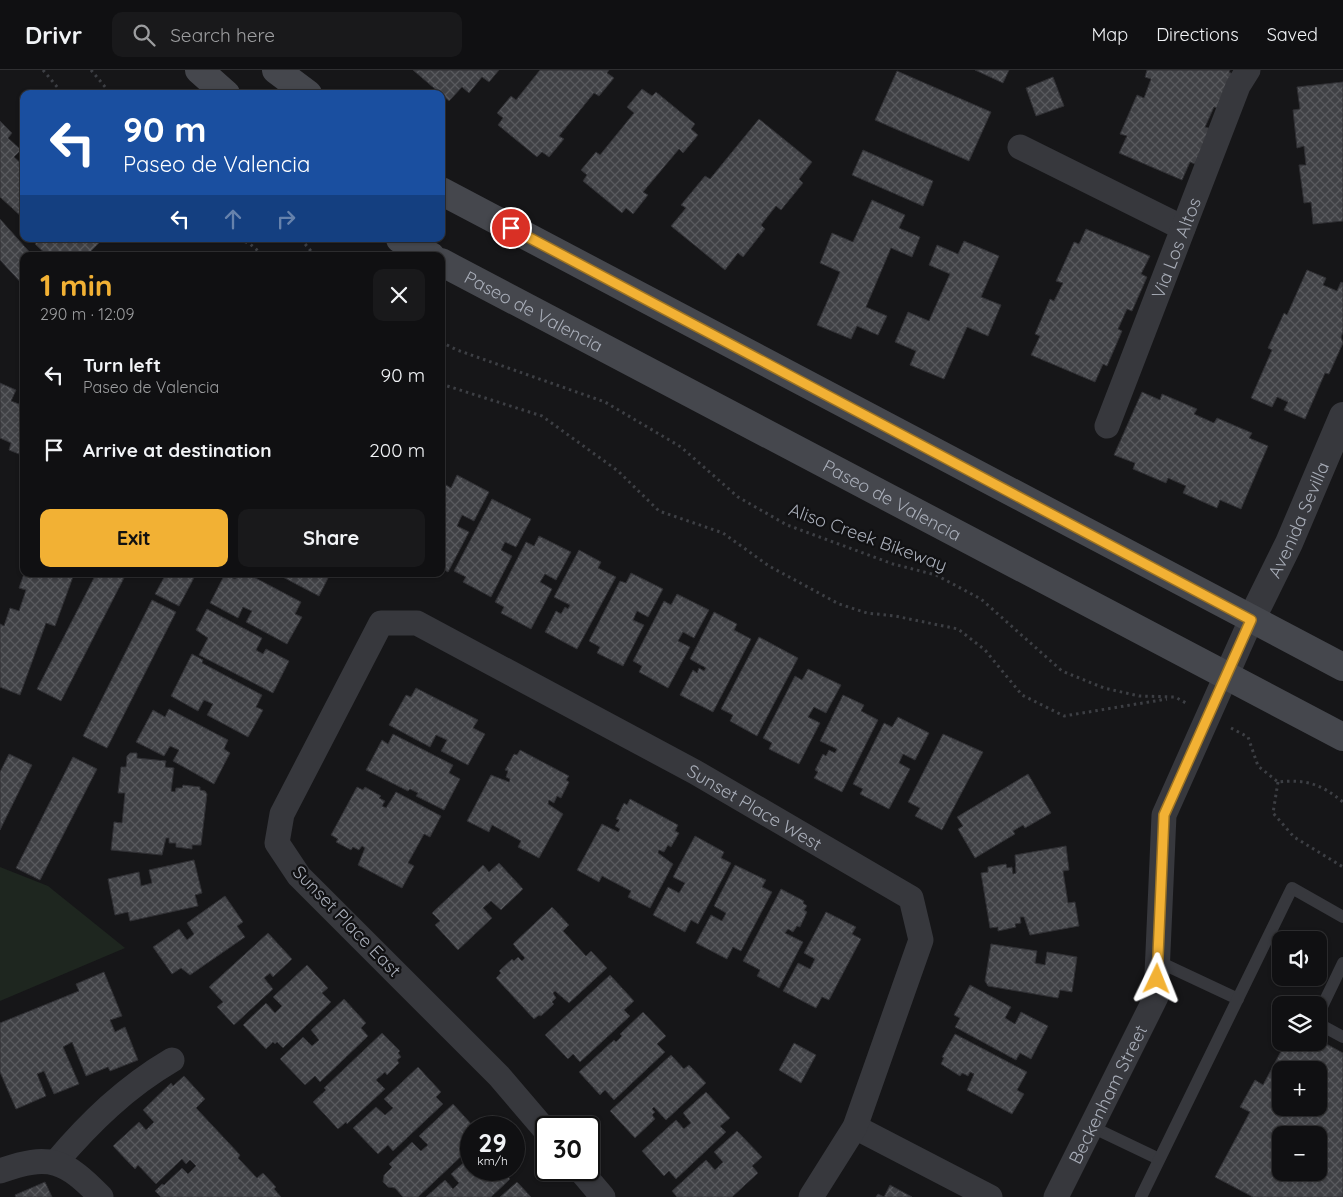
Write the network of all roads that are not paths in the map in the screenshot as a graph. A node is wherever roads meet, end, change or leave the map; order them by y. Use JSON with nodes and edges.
{"nodes":[{"id":1,"x":199,"y":70,"type":"edge"},
{"id":2,"x":276,"y":70,"type":"edge"},
{"id":3,"x":1248,"y":70,"type":"edge"},
{"id":4,"x":222,"y":90,"type":"edge"},
{"id":5,"x":303,"y":90,"type":"edge"},
{"id":6,"x":1020,"y":147,"type":"dead end"},
{"id":7,"x":445,"y":193,"type":"edge"},
{"id":8,"x":1184,"y":228,"type":"junction"},
{"id":9,"x":405,"y":242,"type":"edge"},
{"id":10,"x":424,"y":252,"type":"edge"},
{"id":11,"x":445,"y":264,"type":"edge"},
{"id":12,"x":1343,"y":416,"type":"edge"},
{"id":13,"x":1107,"y":426,"type":"dead end"},
{"id":14,"x":1251,"y":620,"type":"junction"},
{"id":15,"x":381,"y":623,"type":"joint"},
{"id":16,"x":1343,"y":667,"type":"edge"},
{"id":17,"x":1226,"y":676,"type":"junction"},
{"id":18,"x":1343,"y":737,"type":"edge"},
{"id":19,"x":1343,"y":917,"type":"edge"},
{"id":20,"x":1157,"y":961,"type":"junction"},
{"id":21,"x":1343,"y":963,"type":"edge"},
{"id":22,"x":1327,"y":997,"type":"edge"},
{"id":23,"x":1238,"y":999,"type":"junction"},
{"id":24,"x":1327,"y":1028,"type":"edge"},
{"id":25,"x":1343,"y":1037,"type":"edge"},
{"id":26,"x":172,"y":1060,"type":"dead end"},
{"id":27,"x":535,"y":1118,"type":"edge"},
{"id":28,"x":855,"y":1127,"type":"junction"},
{"id":29,"x":1092,"y":1127,"type":"junction"},
{"id":30,"x":1159,"y":1159,"type":"junction"},
{"id":31,"x":56,"y":1162,"type":"junction"},
{"id":32,"x":0,"y":1171,"type":"edge"},
{"id":33,"x":589,"y":1181,"type":"edge"},
{"id":34,"x":101,"y":1197,"type":"edge"},
{"id":35,"x":603,"y":1197,"type":"edge"},
{"id":36,"x":811,"y":1197,"type":"edge"},
{"id":37,"x":990,"y":1197,"type":"edge"},
{"id":38,"x":1056,"y":1197,"type":"edge"},
{"id":39,"x":1141,"y":1197,"type":"edge"}],
"edges":[{"from":1,"to":4,"type":"main road"},
{"from":2,"to":5,"type":"main road"},
{"from":3,"to":8,"type":"street","name":"Via Los Altos"},
{"from":6,"to":8,"type":"street"},
{"from":7,"to":14,"type":"main road"},
{"from":8,"to":13,"type":"street","name":"Via Los Altos"},
{"from":9,"to":10,"type":"main road"},
{"from":11,"to":17,"type":"main road","name":"Paseo de Valencia"},
{"from":12,"to":14,"type":"street","name":"Avenida Sevilla"},
{"from":14,"to":16,"type":"main road"},
{"from":14,"to":17,"type":"street","name":"Beckenham Street"},
{"from":15,"to":27,"type":"street","name":"Sunset Place East"},
{"from":15,"to":28,"type":"street","name":"Sunset Place West"},
{"from":17,"to":18,"type":"main road","name":"Paseo de Valencia"},
{"from":17,"to":20,"type":"street","name":"Beckenham Street"},
{"from":19,"to":23,"type":"lane"},
{"from":20,"to":23,"type":"lane"},
{"from":20,"to":29,"type":"street","name":"Beckenham Street"},
{"from":21,"to":22,"type":"lane"},
{"from":23,"to":30,"type":"lane"},
{"from":24,"to":25,"type":"lane"},
{"from":26,"to":31,"type":"street"},
{"from":28,"to":36,"type":"street"},
{"from":28,"to":37,"type":"street"},
{"from":29,"to":30,"type":"lane"},
{"from":29,"to":38,"type":"street","name":"Beckenham Street"},
{"from":30,"to":39,"type":"lane"},
{"from":31,"to":32,"type":"street"},
{"from":31,"to":34,"type":"street"},
{"from":33,"to":35,"type":"street"}]}
